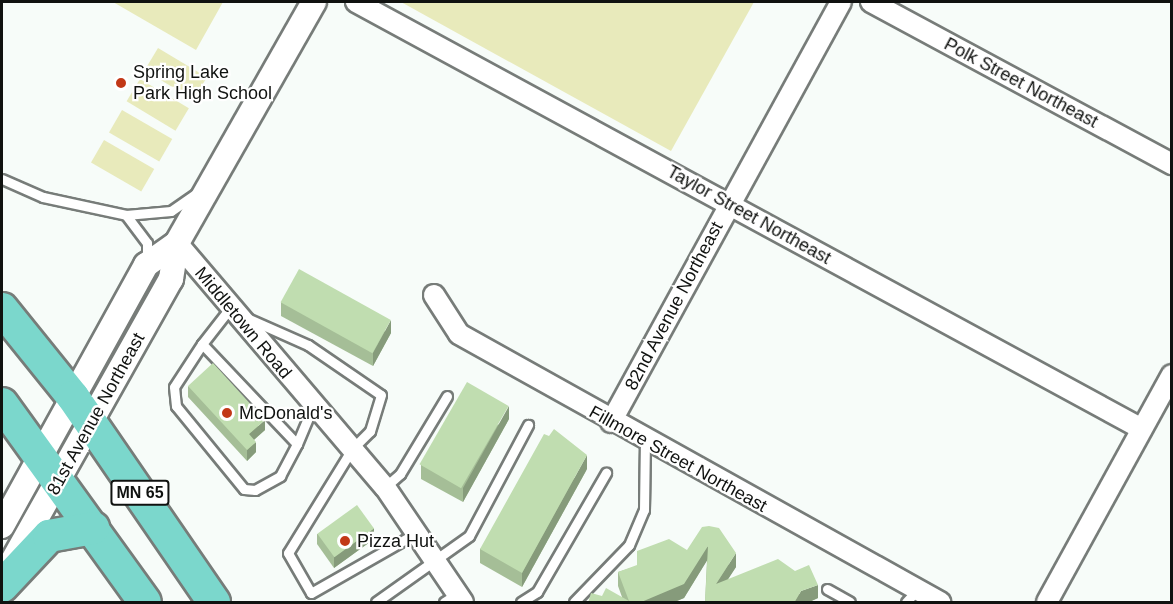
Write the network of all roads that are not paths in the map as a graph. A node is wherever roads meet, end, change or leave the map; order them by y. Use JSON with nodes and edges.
{"nodes":[{"id":1,"x":314,"y":2,"type":"edge"},
{"id":2,"x":356,"y":2,"type":"edge"},
{"id":3,"x":841,"y":2,"type":"edge"},
{"id":4,"x":871,"y":2,"type":"edge"},
{"id":5,"x":1172,"y":164,"type":"edge"},
{"id":6,"x":215,"y":176,"type":"junction"},
{"id":7,"x":2,"y":179,"type":"edge"},
{"id":8,"x":728,"y":204,"type":"junction"},
{"id":9,"x":126,"y":214,"type":"junction"},
{"id":10,"x":177,"y":243,"type":"junction"},
{"id":11,"x":146,"y":265,"type":"junction"},
{"id":12,"x":434,"y":295,"type":"dead end"},
{"id":13,"x":2,"y":309,"type":"edge"},
{"id":14,"x":232,"y":310,"type":"junction"},
{"id":15,"x":202,"y":344,"type":"junction"},
{"id":16,"x":1172,"y":375,"type":"edge"},
{"id":17,"x":447,"y":396,"type":"dead end"},
{"id":18,"x":73,"y":397,"type":"junction"},
{"id":19,"x":2,"y":404,"type":"edge"},
{"id":20,"x":313,"y":406,"type":"junction"},
{"id":21,"x":611,"y":423,"type":"junction"},
{"id":22,"x":528,"y":425,"type":"dead end"},
{"id":23,"x":92,"y":426,"type":"junction"},
{"id":24,"x":1142,"y":429,"type":"junction"},
{"id":25,"x":645,"y":441,"type":"junction"},
{"id":26,"x":297,"y":444,"type":"junction"},
{"id":27,"x":352,"y":449,"type":"junction"},
{"id":28,"x":41,"y":455,"type":"junction"},
{"id":29,"x":606,"y":473,"type":"dead end"},
{"id":30,"x":60,"y":481,"type":"junction"},
{"id":31,"x":385,"y":487,"type":"junction"},
{"id":32,"x":2,"y":526,"type":"edge"},
{"id":33,"x":93,"y":528,"type":"junction"},
{"id":34,"x":416,"y":533,"type":"junction"},
{"id":35,"x":436,"y":562,"type":"junction"},
{"id":36,"x":2,"y":581,"type":"edge"},
{"id":37,"x":2,"y":586,"type":"edge"},
{"id":38,"x":827,"y":589,"type":"dead end"},
{"id":39,"x":911,"y":596,"type":"edge"},
{"id":40,"x":455,"y":600,"type":"edge"},
{"id":41,"x":144,"y":603,"type":"edge"},
{"id":42,"x":214,"y":603,"type":"edge"},
{"id":43,"x":376,"y":603,"type":"edge"},
{"id":44,"x":521,"y":603,"type":"edge"},
{"id":45,"x":574,"y":603,"type":"edge"},
{"id":46,"x":850,"y":603,"type":"edge"},
{"id":47,"x":940,"y":603,"type":"edge"},
{"id":48,"x":1047,"y":603,"type":"edge"}],
"edges":[{"from":1,"to":6,"type":"street","name":"81st Avenue Northeast"},
{"from":2,"to":8,"type":"street","name":"Taylor Street Northeast"},
{"from":3,"to":8,"type":"street","name":"82nd Avenue Northeast"},
{"from":4,"to":5,"type":"street","name":"Polk Street Northeast"},
{"from":6,"to":9,"type":"lane"},
{"from":6,"to":10,"type":"street","name":"81st Avenue Northeast"},
{"from":7,"to":9,"type":"lane"},
{"from":8,"to":21,"type":"street","name":"82nd Avenue Northeast"},
{"from":8,"to":24,"type":"street","name":"Taylor Street Northeast"},
{"from":9,"to":11,"type":"lane"},
{"from":10,"to":11,"type":"street","name":"81st Avenue Northeast"},
{"from":10,"to":14,"type":"street","name":"Middletown Road"},
{"from":10,"to":23,"type":"street","name":"81st Avenue Northeast"},
{"from":11,"to":18,"type":"street","name":"81st Avenue Northeast"},
{"from":12,"to":21,"type":"street","name":"Fillmore Street Northeast"},
{"from":13,"to":18,"type":"highway","number":"MN 65"},
{"from":14,"to":15,"type":"lane"},
{"from":14,"to":20,"type":"street","name":"Middletown Road"},
{"from":14,"to":27,"type":"lane"},
{"from":15,"to":26,"type":"lane"},
{"from":15,"to":26,"type":"lane"},
{"from":16,"to":24,"type":"street"},
{"from":17,"to":31,"type":"lane"},
{"from":18,"to":23,"type":"highway","number":"MN 65"},
{"from":18,"to":28,"type":"street","name":"81st Avenue Northeast"},
{"from":19,"to":28,"type":"highway"},
{"from":20,"to":26,"type":"lane"},
{"from":20,"to":27,"type":"street","name":"Middletown Road"},
{"from":21,"to":25,"type":"street","name":"Fillmore Street Northeast"},
{"from":22,"to":35,"type":"lane"},
{"from":23,"to":30,"type":"street","name":"81st Avenue Northeast"},
{"from":23,"to":42,"type":"highway","number":"MN 65"},
{"from":24,"to":48,"type":"street"},
{"from":25,"to":39,"type":"street","name":"Fillmore Street Northeast"},
{"from":25,"to":45,"type":"lane"},
{"from":27,"to":31,"type":"street","name":"Middletown Road"},
{"from":27,"to":34,"type":"lane"},
{"from":28,"to":30,"type":"highway"},
{"from":28,"to":32,"type":"street","name":"81st Avenue Northeast"},
{"from":29,"to":44,"type":"lane"},
{"from":30,"to":33,"type":"highway"},
{"from":30,"to":36,"type":"street","name":"81st Avenue Northeast"},
{"from":31,"to":34,"type":"street","name":"Middletown Road"},
{"from":33,"to":37,"type":"highway"},
{"from":33,"to":41,"type":"highway"},
{"from":34,"to":35,"type":"street","name":"Middletown Road"},
{"from":35,"to":40,"type":"street","name":"Middletown Road"},
{"from":35,"to":43,"type":"lane"},
{"from":38,"to":46,"type":"lane"},
{"from":39,"to":47,"type":"street","name":"Fillmore Street Northeast"}]}
